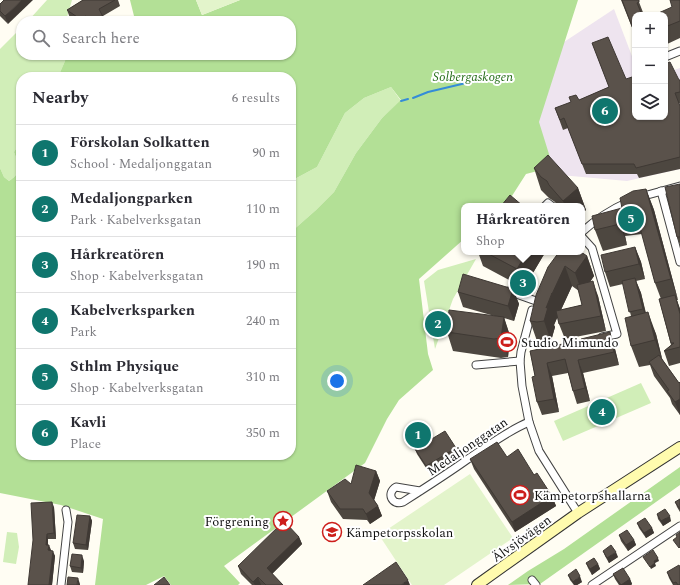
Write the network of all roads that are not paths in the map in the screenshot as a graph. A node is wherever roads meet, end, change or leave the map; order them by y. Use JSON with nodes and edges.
{"nodes":[{"id":1,"x":680,"y":51,"type":"edge"},
{"id":2,"x":668,"y":56,"type":"edge"},
{"id":3,"x":680,"y":186,"type":"edge"},
{"id":4,"x":661,"y":191,"type":"junction"},
{"id":5,"x":585,"y":229,"type":"edge"},
{"id":6,"x":585,"y":240,"type":"edge"},
{"id":7,"x":680,"y":262,"type":"edge"},
{"id":8,"x":498,"y":288,"type":"edge"},
{"id":9,"x":539,"y":294,"type":"edge"},
{"id":10,"x":536,"y":301,"type":"junction"},
{"id":11,"x":595,"y":339,"type":"edge"},
{"id":12,"x":520,"y":361,"type":"junction"},
{"id":13,"x":476,"y":365,"type":"dead end"},
{"id":14,"x":529,"y":422,"type":"junction"},
{"id":15,"x":680,"y":447,"type":"edge"},
{"id":16,"x":420,"y":492,"type":"dead end"},
{"id":17,"x":66,"y":510,"type":"dead end"},
{"id":18,"x":578,"y":513,"type":"junction"},
{"id":19,"x":680,"y":526,"type":"edge"},
{"id":20,"x":61,"y":585,"type":"edge"},
{"id":21,"x":477,"y":585,"type":"edge"},
{"id":22,"x":592,"y":585,"type":"edge"}],
"edges":[{"from":1,"to":2,"type":"street"},
{"from":3,"to":4,"type":"street"},
{"from":4,"to":5,"type":"street"},
{"from":4,"to":7,"type":"street"},
{"from":6,"to":11,"type":"street"},
{"from":8,"to":10,"type":"street"},
{"from":9,"to":10,"type":"street"},
{"from":10,"to":12,"type":"street"},
{"from":12,"to":13,"type":"street"},
{"from":12,"to":14,"type":"street"},
{"from":14,"to":16,"type":"street","name":"Medaljonggatan"},
{"from":14,"to":18,"type":"street"},
{"from":15,"to":18,"type":"main road","name":"Älvsjövägen"},
{"from":17,"to":20,"type":"street"},
{"from":18,"to":21,"type":"main road","name":"Älvsjövägen"},
{"from":19,"to":22,"type":"street"}]}
